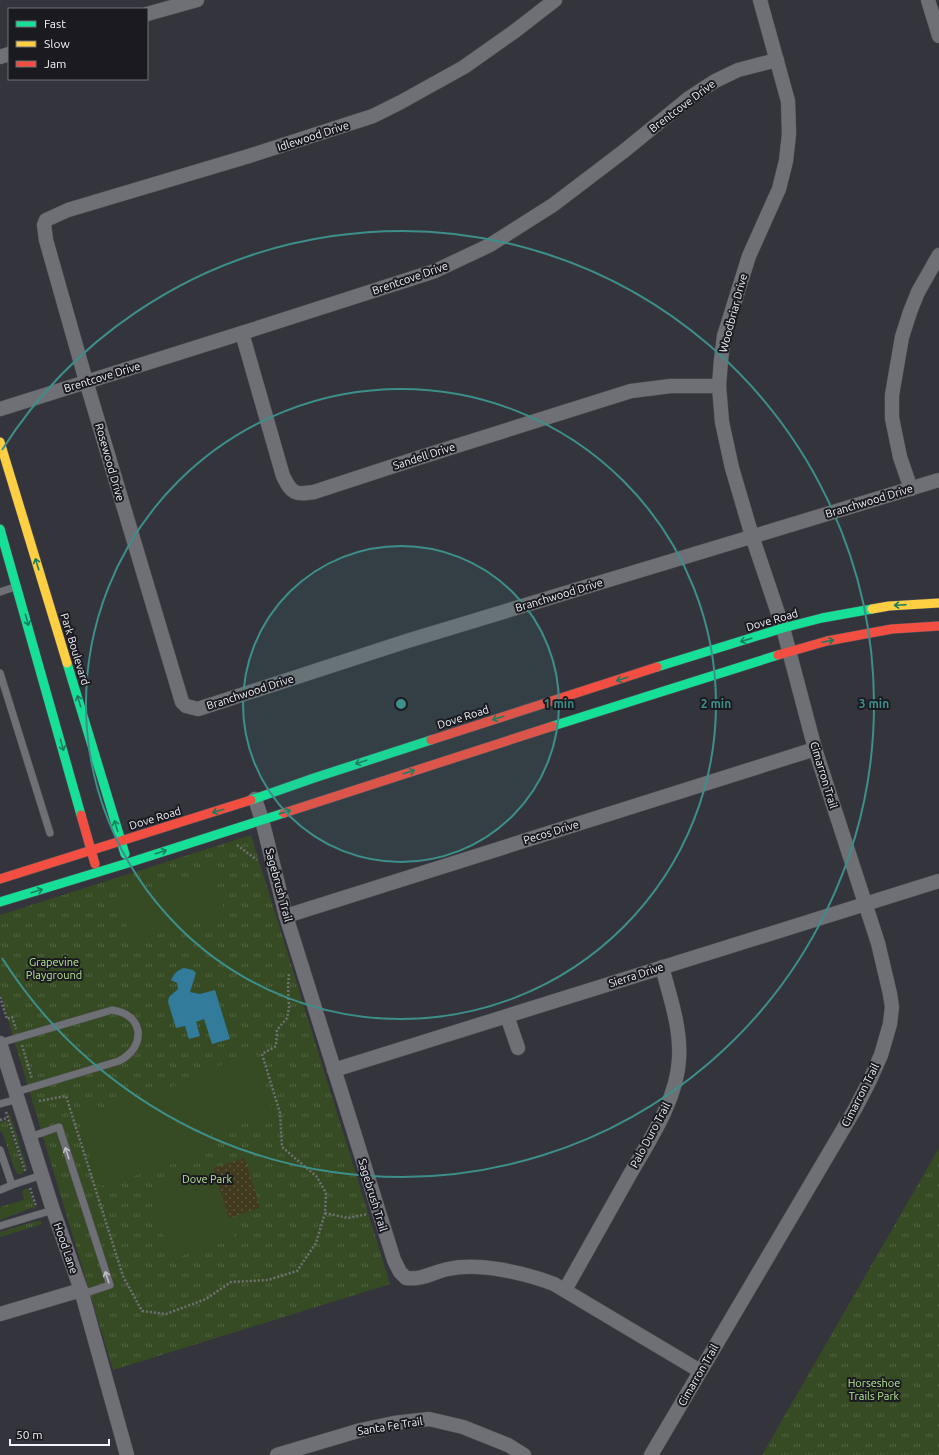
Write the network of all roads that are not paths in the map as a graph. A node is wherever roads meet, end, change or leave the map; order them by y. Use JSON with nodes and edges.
{"nodes":[{"id":1,"x":197,"y":0,"type":"edge"},
{"id":2,"x":555,"y":0,"type":"edge"},
{"id":3,"x":760,"y":0,"type":"edge"},
{"id":4,"x":928,"y":0,"type":"edge"},
{"id":5,"x":148,"y":14,"type":"edge"},
{"id":6,"x":939,"y":36,"type":"edge"},
{"id":7,"x":777,"y":60,"type":"junction"},
{"id":8,"x":46,"y":220,"type":"joint"},
{"id":9,"x":939,"y":255,"type":"edge"},
{"id":10,"x":242,"y":333,"type":"junction"},
{"id":11,"x":86,"y":382,"type":"junction"},
{"id":12,"x":719,"y":386,"type":"junction"},
{"id":13,"x":0,"y":409,"type":"edge"},
{"id":14,"x":0,"y":442,"type":"edge"},
{"id":15,"x":939,"y":480,"type":"edge"},
{"id":16,"x":911,"y":489,"type":"junction"},
{"id":17,"x":0,"y":529,"type":"edge"},
{"id":18,"x":752,"y":536,"type":"junction"},
{"id":19,"x":20,"y":586,"type":"junction"},
{"id":20,"x":0,"y":592,"type":"edge"},
{"id":21,"x":939,"y":603,"type":"edge"},
{"id":22,"x":939,"y":626,"type":"edge"},
{"id":23,"x":783,"y":628,"type":"junction"},
{"id":24,"x":790,"y":651,"type":"junction"},
{"id":25,"x":0,"y":673,"type":"edge"},
{"id":26,"x":182,"y":702,"type":"joint"},
{"id":27,"x":815,"y":749,"type":"junction"},
{"id":28,"x":255,"y":800,"type":"junction"},
{"id":29,"x":262,"y":820,"type":"junction"},
{"id":30,"x":50,"y":833,"type":"dead end"},
{"id":31,"x":121,"y":842,"type":"junction"},
{"id":32,"x":91,"y":851,"type":"junction"},
{"id":33,"x":128,"y":863,"type":"junction"},
{"id":34,"x":97,"y":872,"type":"junction"},
{"id":35,"x":0,"y":879,"type":"edge"},
{"id":36,"x":939,"y":882,"type":"edge"},
{"id":37,"x":0,"y":902,"type":"edge"},
{"id":38,"x":865,"y":904,"type":"junction"},
{"id":39,"x":286,"y":916,"type":"junction"},
{"id":40,"x":662,"y":967,"type":"junction"},
{"id":41,"x":507,"y":1016,"type":"junction"},
{"id":42,"x":0,"y":1043,"type":"edge"},
{"id":43,"x":518,"y":1048,"type":"dead end"},
{"id":44,"x":334,"y":1070,"type":"junction"},
{"id":45,"x":17,"y":1096,"type":"junction"},
{"id":46,"x":1,"y":1104,"type":"edge"},
{"id":47,"x":30,"y":1137,"type":"junction"},
{"id":48,"x":0,"y":1150,"type":"edge"},
{"id":49,"x":42,"y":1175,"type":"junction"},
{"id":50,"x":12,"y":1184,"type":"junction"},
{"id":51,"x":0,"y":1190,"type":"edge"},
{"id":52,"x":53,"y":1210,"type":"junction"},
{"id":53,"x":0,"y":1226,"type":"edge"},
{"id":54,"x":81,"y":1290,"type":"junction"},
{"id":55,"x":565,"y":1290,"type":"junction"},
{"id":56,"x":0,"y":1314,"type":"edge"},
{"id":57,"x":700,"y":1371,"type":"junction"},
{"id":58,"x":126,"y":1455,"type":"edge"},
{"id":59,"x":277,"y":1455,"type":"edge"},
{"id":60,"x":524,"y":1455,"type":"edge"},
{"id":61,"x":651,"y":1455,"type":"edge"}],
"edges":[{"from":1,"to":5,"type":"street"},
{"from":2,"to":8,"type":"street","name":"Idlewood Drive"},
{"from":3,"to":7,"type":"street","name":"Woodbriar Drive"},
{"from":4,"to":6,"type":"street"},
{"from":7,"to":10,"type":"street","name":"Brentcove Drive"},
{"from":7,"to":12,"type":"street","name":"Woodbriar Drive"},
{"from":8,"to":11,"type":"street","name":"Rosewood Drive"},
{"from":9,"to":16,"type":"street"},
{"from":10,"to":11,"type":"street","name":"Brentcove Drive"},
{"from":10,"to":12,"type":"street","name":"Sandell Drive"},
{"from":11,"to":13,"type":"street","name":"Brentcove Drive"},
{"from":11,"to":26,"type":"street","name":"Rosewood Drive"},
{"from":12,"to":18,"type":"street","name":"Woodbriar Drive"},
{"from":31,"to":14,"type":"main road","name":"Park Boulevard","one_way":true},
{"from":15,"to":16,"type":"street","name":"Branchwood Drive"},
{"from":16,"to":18,"type":"street","name":"Branchwood Drive"},
{"from":17,"to":19,"type":"main road"},
{"from":18,"to":23,"type":"street","name":"Woodbriar Drive"},
{"from":18,"to":26,"type":"street","name":"Branchwood Drive"},
{"from":19,"to":20,"type":"lane"},
{"from":19,"to":32,"type":"main road","one_way":true},
{"from":21,"to":23,"type":"main road","name":"Dove Road","one_way":true},
{"from":24,"to":22,"type":"main road","one_way":true},
{"from":23,"to":24,"type":"street","name":"Cimarron Trail"},
{"from":23,"to":28,"type":"main road","name":"Dove Road","one_way":true},
{"from":24,"to":27,"type":"street","name":"Cimarron Trail"},
{"from":29,"to":24,"type":"main road","one_way":true},
{"from":25,"to":30,"type":"lane"},
{"from":27,"to":38,"type":"street","name":"Cimarron Trail"},
{"from":27,"to":39,"type":"street","name":"Pecos Drive"},
{"from":28,"to":29,"type":"street","name":"Sagebrush Trail"},
{"from":28,"to":31,"type":"main road","name":"Dove Road","one_way":true},
{"from":33,"to":29,"type":"main road","one_way":true},
{"from":29,"to":39,"type":"street","name":"Sagebrush Trail"},
{"from":31,"to":32,"type":"main road","name":"Dove Road"},
{"from":31,"to":33,"type":"main road","name":"Park Boulevard"},
{"from":32,"to":34,"type":"main road"},
{"from":32,"to":35,"type":"main road","name":"Dove Road"},
{"from":33,"to":34,"type":"main road"},
{"from":37,"to":34,"type":"main road","one_way":true},
{"from":36,"to":38,"type":"street","name":"Sierra Drive"},
{"from":38,"to":40,"type":"street","name":"Sierra Drive"},
{"from":38,"to":57,"type":"street","name":"Cimarron Trail"},
{"from":39,"to":44,"type":"street","name":"Sagebrush Trail"},
{"from":40,"to":41,"type":"street","name":"Sierra Drive"},
{"from":40,"to":55,"type":"street","name":"Palo Duro Trail"},
{"from":41,"to":43,"type":"street"},
{"from":41,"to":44,"type":"street","name":"Sierra Drive"},
{"from":42,"to":45,"type":"street","name":"Hood Lane"},
{"from":42,"to":45,"type":"lane"},
{"from":44,"to":55,"type":"street","name":"Sagebrush Trail"},
{"from":45,"to":46,"type":"lane"},
{"from":45,"to":47,"type":"street","name":"Hood Lane"},
{"from":47,"to":49,"type":"street","name":"Hood Lane"},
{"from":54,"to":47,"type":"lane","one_way":true},
{"from":48,"to":50,"type":"lane"},
{"from":49,"to":50,"type":"lane"},
{"from":49,"to":52,"type":"street","name":"Hood Lane"},
{"from":50,"to":51,"type":"lane"},
{"from":52,"to":53,"type":"lane"},
{"from":52,"to":54,"type":"street","name":"Hood Lane"},
{"from":54,"to":56,"type":"street"},
{"from":54,"to":58,"type":"street","name":"Hood Lane"},
{"from":55,"to":57,"type":"street","name":"Sagebrush Trail"},
{"from":57,"to":61,"type":"street","name":"Cimarron Trail"},
{"from":59,"to":60,"type":"street","name":"Santa Fe Trail"}]}
